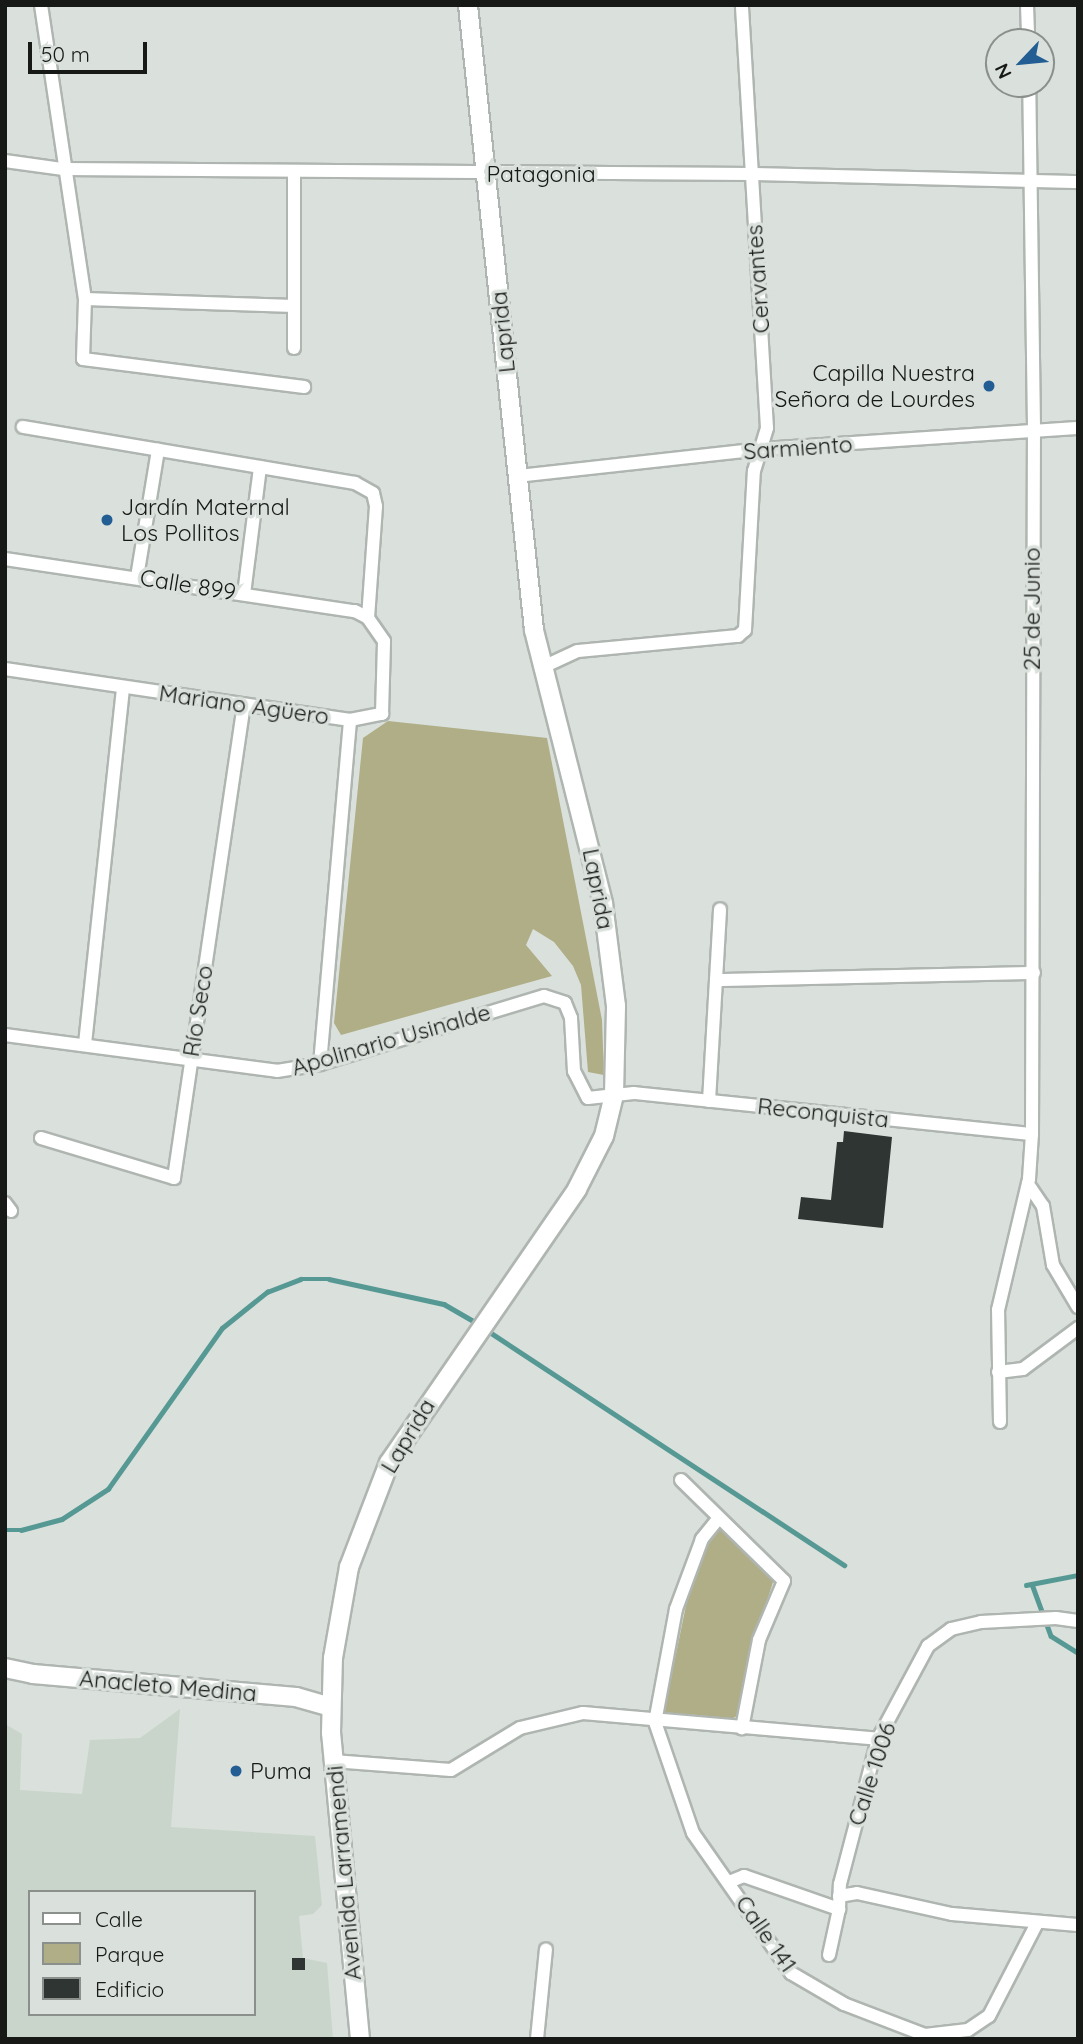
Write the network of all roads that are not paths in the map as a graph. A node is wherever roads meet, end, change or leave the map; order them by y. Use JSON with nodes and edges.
{"nodes":[{"id":1,"x":40,"y":5,"type":"edge"},
{"id":2,"x":468,"y":5,"type":"edge"},
{"id":3,"x":741,"y":5,"type":"edge"},
{"id":4,"x":1027,"y":5,"type":"edge"},
{"id":5,"x":1028,"y":28,"type":"edge"},
{"id":6,"x":1029,"y":98,"type":"edge"},
{"id":7,"x":5,"y":161,"type":"edge"},
{"id":8,"x":63,"y":169,"type":"junction"},
{"id":9,"x":294,"y":173,"type":"junction"},
{"id":10,"x":486,"y":174,"type":"junction"},
{"id":11,"x":751,"y":174,"type":"junction"},
{"id":12,"x":1031,"y":181,"type":"junction"},
{"id":13,"x":1078,"y":183,"type":"edge"},
{"id":14,"x":85,"y":299,"type":"junction"},
{"id":15,"x":295,"y":306,"type":"junction"},
{"id":16,"x":294,"y":348,"type":"dead end"},
{"id":17,"x":304,"y":387,"type":"dead end"},
{"id":18,"x":23,"y":427,"type":"dead end"},
{"id":19,"x":1034,"y":427,"type":"junction"},
{"id":20,"x":1078,"y":428,"type":"edge"},
{"id":21,"x":158,"y":450,"type":"junction"},
{"id":22,"x":761,"y":450,"type":"junction"},
{"id":23,"x":260,"y":467,"type":"junction"},
{"id":24,"x":518,"y":476,"type":"junction"},
{"id":25,"x":5,"y":559,"type":"edge"},
{"id":26,"x":137,"y":577,"type":"junction"},
{"id":27,"x":244,"y":593,"type":"junction"},
{"id":28,"x":368,"y":618,"type":"junction"},
{"id":29,"x":543,"y":667,"type":"junction"},
{"id":30,"x":5,"y":669,"type":"edge"},
{"id":31,"x":123,"y":688,"type":"junction"},
{"id":32,"x":244,"y":706,"type":"junction"},
{"id":33,"x":350,"y":720,"type":"junction"},
{"id":34,"x":720,"y":909,"type":"dead end"},
{"id":35,"x":1034,"y":973,"type":"junction"},
{"id":36,"x":718,"y":980,"type":"junction"},
{"id":37,"x":5,"y":1035,"type":"edge"},
{"id":38,"x":85,"y":1044,"type":"junction"},
{"id":39,"x":191,"y":1060,"type":"junction"},
{"id":40,"x":320,"y":1064,"type":"junction"},
{"id":41,"x":614,"y":1096,"type":"junction"},
{"id":42,"x":709,"y":1101,"type":"junction"},
{"id":43,"x":1032,"y":1134,"type":"junction"},
{"id":44,"x":41,"y":1138,"type":"dead end"},
{"id":45,"x":1028,"y":1184,"type":"junction"},
{"id":46,"x":1078,"y":1307,"type":"edge"},
{"id":47,"x":1078,"y":1328,"type":"edge"},
{"id":48,"x":998,"y":1372,"type":"junction"},
{"id":49,"x":1000,"y":1422,"type":"dead end"},
{"id":50,"x":681,"y":1480,"type":"dead end"},
{"id":51,"x":718,"y":1519,"type":"junction"},
{"id":52,"x":1078,"y":1621,"type":"edge"},
{"id":53,"x":5,"y":1668,"type":"edge"},
{"id":54,"x":331,"y":1707,"type":"junction"},
{"id":55,"x":655,"y":1722,"type":"junction"},
{"id":56,"x":742,"y":1728,"type":"junction"},
{"id":57,"x":878,"y":1739,"type":"junction"},
{"id":58,"x":334,"y":1761,"type":"junction"},
{"id":59,"x":729,"y":1882,"type":"junction"},
{"id":60,"x":839,"y":1902,"type":"junction"},
{"id":61,"x":1037,"y":1923,"type":"junction"},
{"id":62,"x":1078,"y":1925,"type":"edge"},
{"id":63,"x":546,"y":1949,"type":"dead end"},
{"id":64,"x":828,"y":1955,"type":"dead end"},
{"id":65,"x":360,"y":2039,"type":"edge"},
{"id":66,"x":537,"y":2039,"type":"edge"}],
"edges":[{"from":1,"to":8,"type":"street"},
{"from":2,"to":10,"type":"main road","name":"Laprida"},
{"from":3,"to":11,"type":"street","name":"Cervantes"},
{"from":4,"to":5,"type":"street"},
{"from":6,"to":12,"type":"street","name":"25 de Junio"},
{"from":7,"to":8,"type":"street","name":"Patagonia"},
{"from":8,"to":9,"type":"street","name":"Patagonia"},
{"from":8,"to":14,"type":"street"},
{"from":9,"to":10,"type":"street","name":"Patagonia"},
{"from":9,"to":15,"type":"street"},
{"from":10,"to":11,"type":"street","name":"Patagonia"},
{"from":10,"to":24,"type":"main road","name":"Laprida"},
{"from":11,"to":12,"type":"street","name":"Patagonia"},
{"from":11,"to":22,"type":"street","name":"Cervantes"},
{"from":12,"to":13,"type":"street","name":"Patagonia"},
{"from":12,"to":19,"type":"street","name":"25 de Junio"},
{"from":14,"to":15,"type":"street"},
{"from":14,"to":17,"type":"street"},
{"from":15,"to":16,"type":"street"},
{"from":18,"to":21,"type":"street"},
{"from":19,"to":20,"type":"street","name":"Sarmiento"},
{"from":19,"to":22,"type":"street","name":"Sarmiento"},
{"from":19,"to":35,"type":"street","name":"25 de Junio"},
{"from":21,"to":23,"type":"street"},
{"from":21,"to":26,"type":"street"},
{"from":22,"to":24,"type":"street","name":"Sarmiento"},
{"from":22,"to":29,"type":"street","name":"Cervantes"},
{"from":23,"to":27,"type":"street"},
{"from":23,"to":28,"type":"street"},
{"from":24,"to":29,"type":"main road","name":"Laprida"},
{"from":25,"to":26,"type":"street","name":"Calle 899"},
{"from":26,"to":27,"type":"street","name":"Calle 899"},
{"from":27,"to":28,"type":"street","name":"Calle 899"},
{"from":28,"to":33,"type":"street"},
{"from":29,"to":41,"type":"main road","name":"Laprida"},
{"from":30,"to":31,"type":"street","name":"Mariano Agüero"},
{"from":31,"to":32,"type":"street","name":"Mariano Agüero"},
{"from":31,"to":38,"type":"street"},
{"from":32,"to":33,"type":"street","name":"Mariano Agüero"},
{"from":32,"to":39,"type":"street","name":"Río Seco"},
{"from":33,"to":40,"type":"street","name":"Mariano Agüero"},
{"from":34,"to":36,"type":"street"},
{"from":35,"to":36,"type":"street"},
{"from":35,"to":43,"type":"street","name":"25 de Junio"},
{"from":36,"to":42,"type":"street"},
{"from":37,"to":38,"type":"street","name":"Apolinario Usinalde"},
{"from":38,"to":39,"type":"street","name":"Apolinario Usinalde"},
{"from":39,"to":40,"type":"street","name":"Apolinario Usinalde"},
{"from":39,"to":44,"type":"street","name":"Río Seco"},
{"from":40,"to":41,"type":"street","name":"Apolinario Usinalde"},
{"from":41,"to":42,"type":"street","name":"Reconquista"},
{"from":41,"to":54,"type":"main road","name":"Laprida"},
{"from":42,"to":43,"type":"street","name":"Reconquista"},
{"from":43,"to":45,"type":"street","name":"25 de Junio"},
{"from":45,"to":46,"type":"street"},
{"from":45,"to":48,"type":"street","name":"25 de Junio"},
{"from":47,"to":48,"type":"street"},
{"from":48,"to":49,"type":"street","name":"25 de Junio"},
{"from":50,"to":51,"type":"street"},
{"from":51,"to":55,"type":"street"},
{"from":51,"to":56,"type":"street"},
{"from":52,"to":57,"type":"street","name":"Calle 1006"},
{"from":53,"to":54,"type":"main road","name":"Anacleto Medina"},
{"from":54,"to":58,"type":"main road","name":"Avenida Larramendi"},
{"from":55,"to":56,"type":"street"},
{"from":55,"to":58,"type":"street"},
{"from":55,"to":59,"type":"street","name":"Calle 141"},
{"from":56,"to":57,"type":"street"},
{"from":57,"to":60,"type":"street","name":"Calle 1006"},
{"from":58,"to":65,"type":"main road","name":"Avenida Larramendi"},
{"from":59,"to":60,"type":"street"},
{"from":59,"to":61,"type":"street","name":"Calle 141"},
{"from":60,"to":61,"type":"street"},
{"from":60,"to":64,"type":"street","name":"Calle 1006"},
{"from":61,"to":62,"type":"street"},
{"from":63,"to":66,"type":"street"}]}
